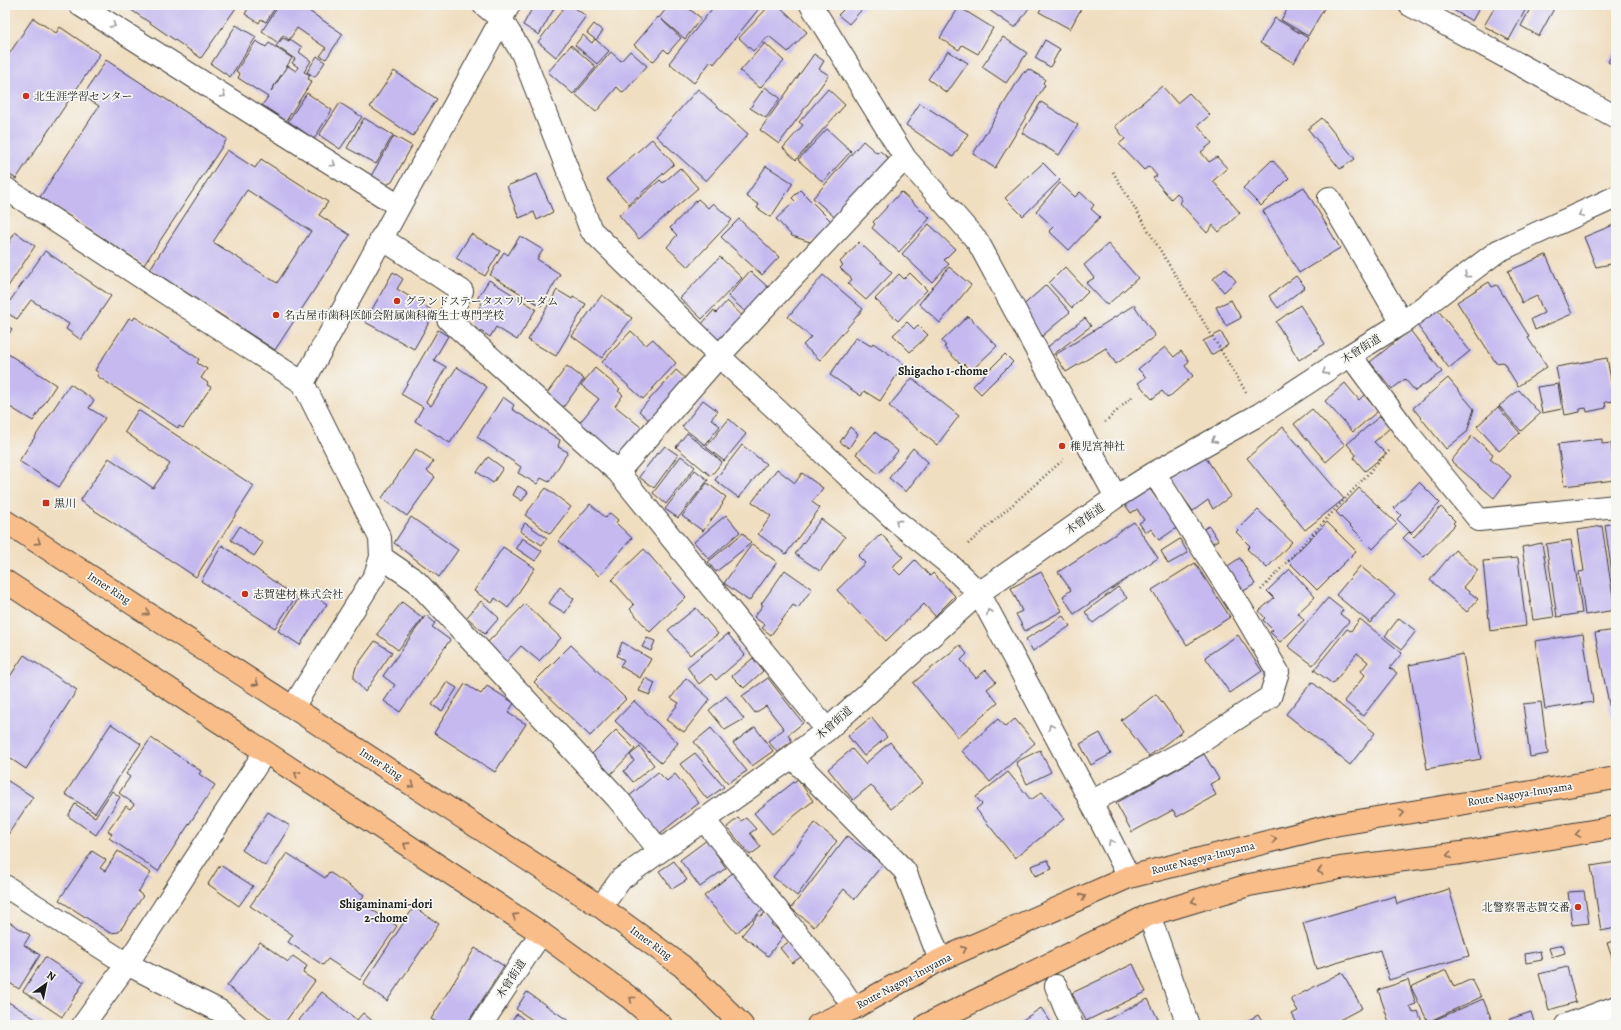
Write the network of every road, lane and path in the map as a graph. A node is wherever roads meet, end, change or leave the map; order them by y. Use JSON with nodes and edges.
{"nodes":[{"id":1,"x":80,"y":5,"type":"edge"},
{"id":2,"x":484,"y":5,"type":"edge"},
{"id":3,"x":811,"y":5,"type":"edge"},
{"id":4,"x":1410,"y":5,"type":"edge"},
{"id":5,"x":505,"y":12,"type":"edge"},
{"id":6,"x":1616,"y":117,"type":"edge"},
{"id":7,"x":905,"y":158,"type":"junction"},
{"id":8,"x":1113,"y":172,"type":"dead end"},
{"id":9,"x":5,"y":188,"type":"edge"},
{"id":10,"x":1616,"y":197,"type":"edge"},
{"id":11,"x":1329,"y":198,"type":"dead end"},
{"id":12,"x":399,"y":206,"type":"junction"},
{"id":13,"x":381,"y":238,"type":"junction"},
{"id":14,"x":1402,"y":324,"type":"junction"},
{"id":15,"x":1350,"y":355,"type":"junction"},
{"id":16,"x":719,"y":356,"type":"junction"},
{"id":17,"x":303,"y":383,"type":"junction"},
{"id":18,"x":1133,"y":396,"type":"dead end"},
{"id":19,"x":1260,"y":414,"type":"junction"},
{"id":20,"x":1407,"y":432,"type":"junction"},
{"id":21,"x":1086,"y":440,"type":"junction"},
{"id":22,"x":618,"y":472,"type":"junction"},
{"id":23,"x":1154,"y":473,"type":"junction"},
{"id":24,"x":1116,"y":497,"type":"junction"},
{"id":25,"x":1616,"y":506,"type":"edge"},
{"id":26,"x":5,"y":521,"type":"edge"},
{"id":27,"x":381,"y":557,"type":"junction"},
{"id":28,"x":947,"y":563,"type":"junction"},
{"id":29,"x":5,"y":581,"type":"edge"},
{"id":30,"x":979,"y":593,"type":"junction"},
{"id":31,"x":1242,"y":610,"type":"junction"},
{"id":32,"x":293,"y":707,"type":"junction"},
{"id":33,"x":827,"y":730,"type":"junction"},
{"id":34,"x":265,"y":752,"type":"junction"},
{"id":35,"x":792,"y":757,"type":"junction"},
{"id":36,"x":1616,"y":778,"type":"edge"},
{"id":37,"x":1091,"y":802,"type":"junction"},
{"id":38,"x":703,"y":820,"type":"junction"},
{"id":39,"x":1616,"y":827,"type":"edge"},
{"id":40,"x":660,"y":851,"type":"junction"},
{"id":41,"x":1128,"y":877,"type":"junction"},
{"id":42,"x":5,"y":886,"type":"edge"},
{"id":43,"x":601,"y":907,"type":"junction"},
{"id":44,"x":1149,"y":915,"type":"junction"},
{"id":45,"x":541,"y":933,"type":"junction"},
{"id":46,"x":940,"y":960,"type":"junction"},
{"id":47,"x":127,"y":964,"type":"junction"},
{"id":48,"x":1056,"y":986,"type":"dead end"},
{"id":49,"x":1616,"y":1007,"type":"edge"},
{"id":50,"x":854,"y":1008,"type":"junction"},
{"id":51,"x":83,"y":1025,"type":"edge"},
{"id":52,"x":236,"y":1025,"type":"edge"},
{"id":53,"x":481,"y":1025,"type":"edge"},
{"id":54,"x":661,"y":1025,"type":"edge"},
{"id":55,"x":742,"y":1025,"type":"edge"},
{"id":56,"x":818,"y":1025,"type":"edge"},
{"id":57,"x":926,"y":1025,"type":"edge"},
{"id":58,"x":1072,"y":1025,"type":"edge"},
{"id":59,"x":1188,"y":1025,"type":"edge"},
{"id":60,"x":1566,"y":1025,"type":"edge"}],
"edges":[{"from":1,"to":12,"type":"street","one_way":true},
{"from":2,"to":5,"type":"street"},
{"from":3,"to":7,"type":"street"},
{"from":4,"to":6,"type":"street"},
{"from":5,"to":12,"type":"street"},
{"from":5,"to":16,"type":"street"},
{"from":7,"to":16,"type":"street"},
{"from":7,"to":21,"type":"street"},
{"from":8,"to":19,"type":"path"},
{"from":9,"to":17,"type":"street"},
{"from":10,"to":14,"type":"street","name":"木曾街道","one_way":true},
{"from":11,"to":14,"type":"street"},
{"from":12,"to":13,"type":"street"},
{"from":13,"to":17,"type":"street"},
{"from":13,"to":22,"type":"street"},
{"from":14,"to":15,"type":"street","name":"木曾街道"},
{"from":15,"to":19,"type":"street","name":"木曾街道","one_way":true},
{"from":15,"to":20,"type":"street"},
{"from":16,"to":22,"type":"street"},
{"from":28,"to":16,"type":"street","one_way":true},
{"from":17,"to":27,"type":"street"},
{"from":18,"to":21,"type":"path"},
{"from":19,"to":23,"type":"street","name":"木曾街道","one_way":true},
{"from":20,"to":25,"type":"street"},
{"from":20,"to":31,"type":"path"},
{"from":21,"to":24,"type":"street"},
{"from":21,"to":28,"type":"path"},
{"from":22,"to":33,"type":"street"},
{"from":23,"to":24,"type":"street","name":"木曾街道"},
{"from":23,"to":31,"type":"street"},
{"from":24,"to":30,"type":"street","name":"木曾街道"},
{"from":26,"to":32,"type":"main road","name":"Inner Ring","one_way":true},
{"from":27,"to":32,"type":"street"},
{"from":27,"to":40,"type":"street"},
{"from":28,"to":30,"type":"street"},
{"from":29,"to":34,"type":"main road"},
{"from":30,"to":33,"type":"street","name":"木曾街道"},
{"from":37,"to":30,"type":"street","one_way":true},
{"from":31,"to":37,"type":"street"},
{"from":32,"to":43,"type":"main road","name":"Inner Ring","one_way":true},
{"from":33,"to":35,"type":"street","name":"木曾街道"},
{"from":45,"to":34,"type":"main road","one_way":true},
{"from":34,"to":47,"type":"street"},
{"from":35,"to":38,"type":"street","name":"木曾街道"},
{"from":35,"to":46,"type":"street"},
{"from":41,"to":36,"type":"main road","name":"Route Nagoya-Inuyama","one_way":true},
{"from":41,"to":37,"type":"street","one_way":true},
{"from":38,"to":40,"type":"street","name":"木曾街道"},
{"from":38,"to":50,"type":"street"},
{"from":39,"to":44,"type":"main road","one_way":true},
{"from":40,"to":43,"type":"street","name":"木曾街道"},
{"from":46,"to":41,"type":"main road","name":"Route Nagoya-Inuyama","one_way":true},
{"from":42,"to":47,"type":"street"},
{"from":43,"to":55,"type":"main road","name":"Inner Ring"},
{"from":44,"to":57,"type":"main road"},
{"from":44,"to":59,"type":"street"},
{"from":45,"to":53,"type":"street","name":"木曾街道"},
{"from":54,"to":45,"type":"main road","one_way":true},
{"from":46,"to":50,"type":"main road","name":"Route Nagoya-Inuyama"},
{"from":47,"to":51,"type":"street"},
{"from":47,"to":52,"type":"street"},
{"from":48,"to":58,"type":"street"},
{"from":49,"to":60,"type":"street"},
{"from":50,"to":56,"type":"main road","name":"Route Nagoya-Inuyama"}]}
